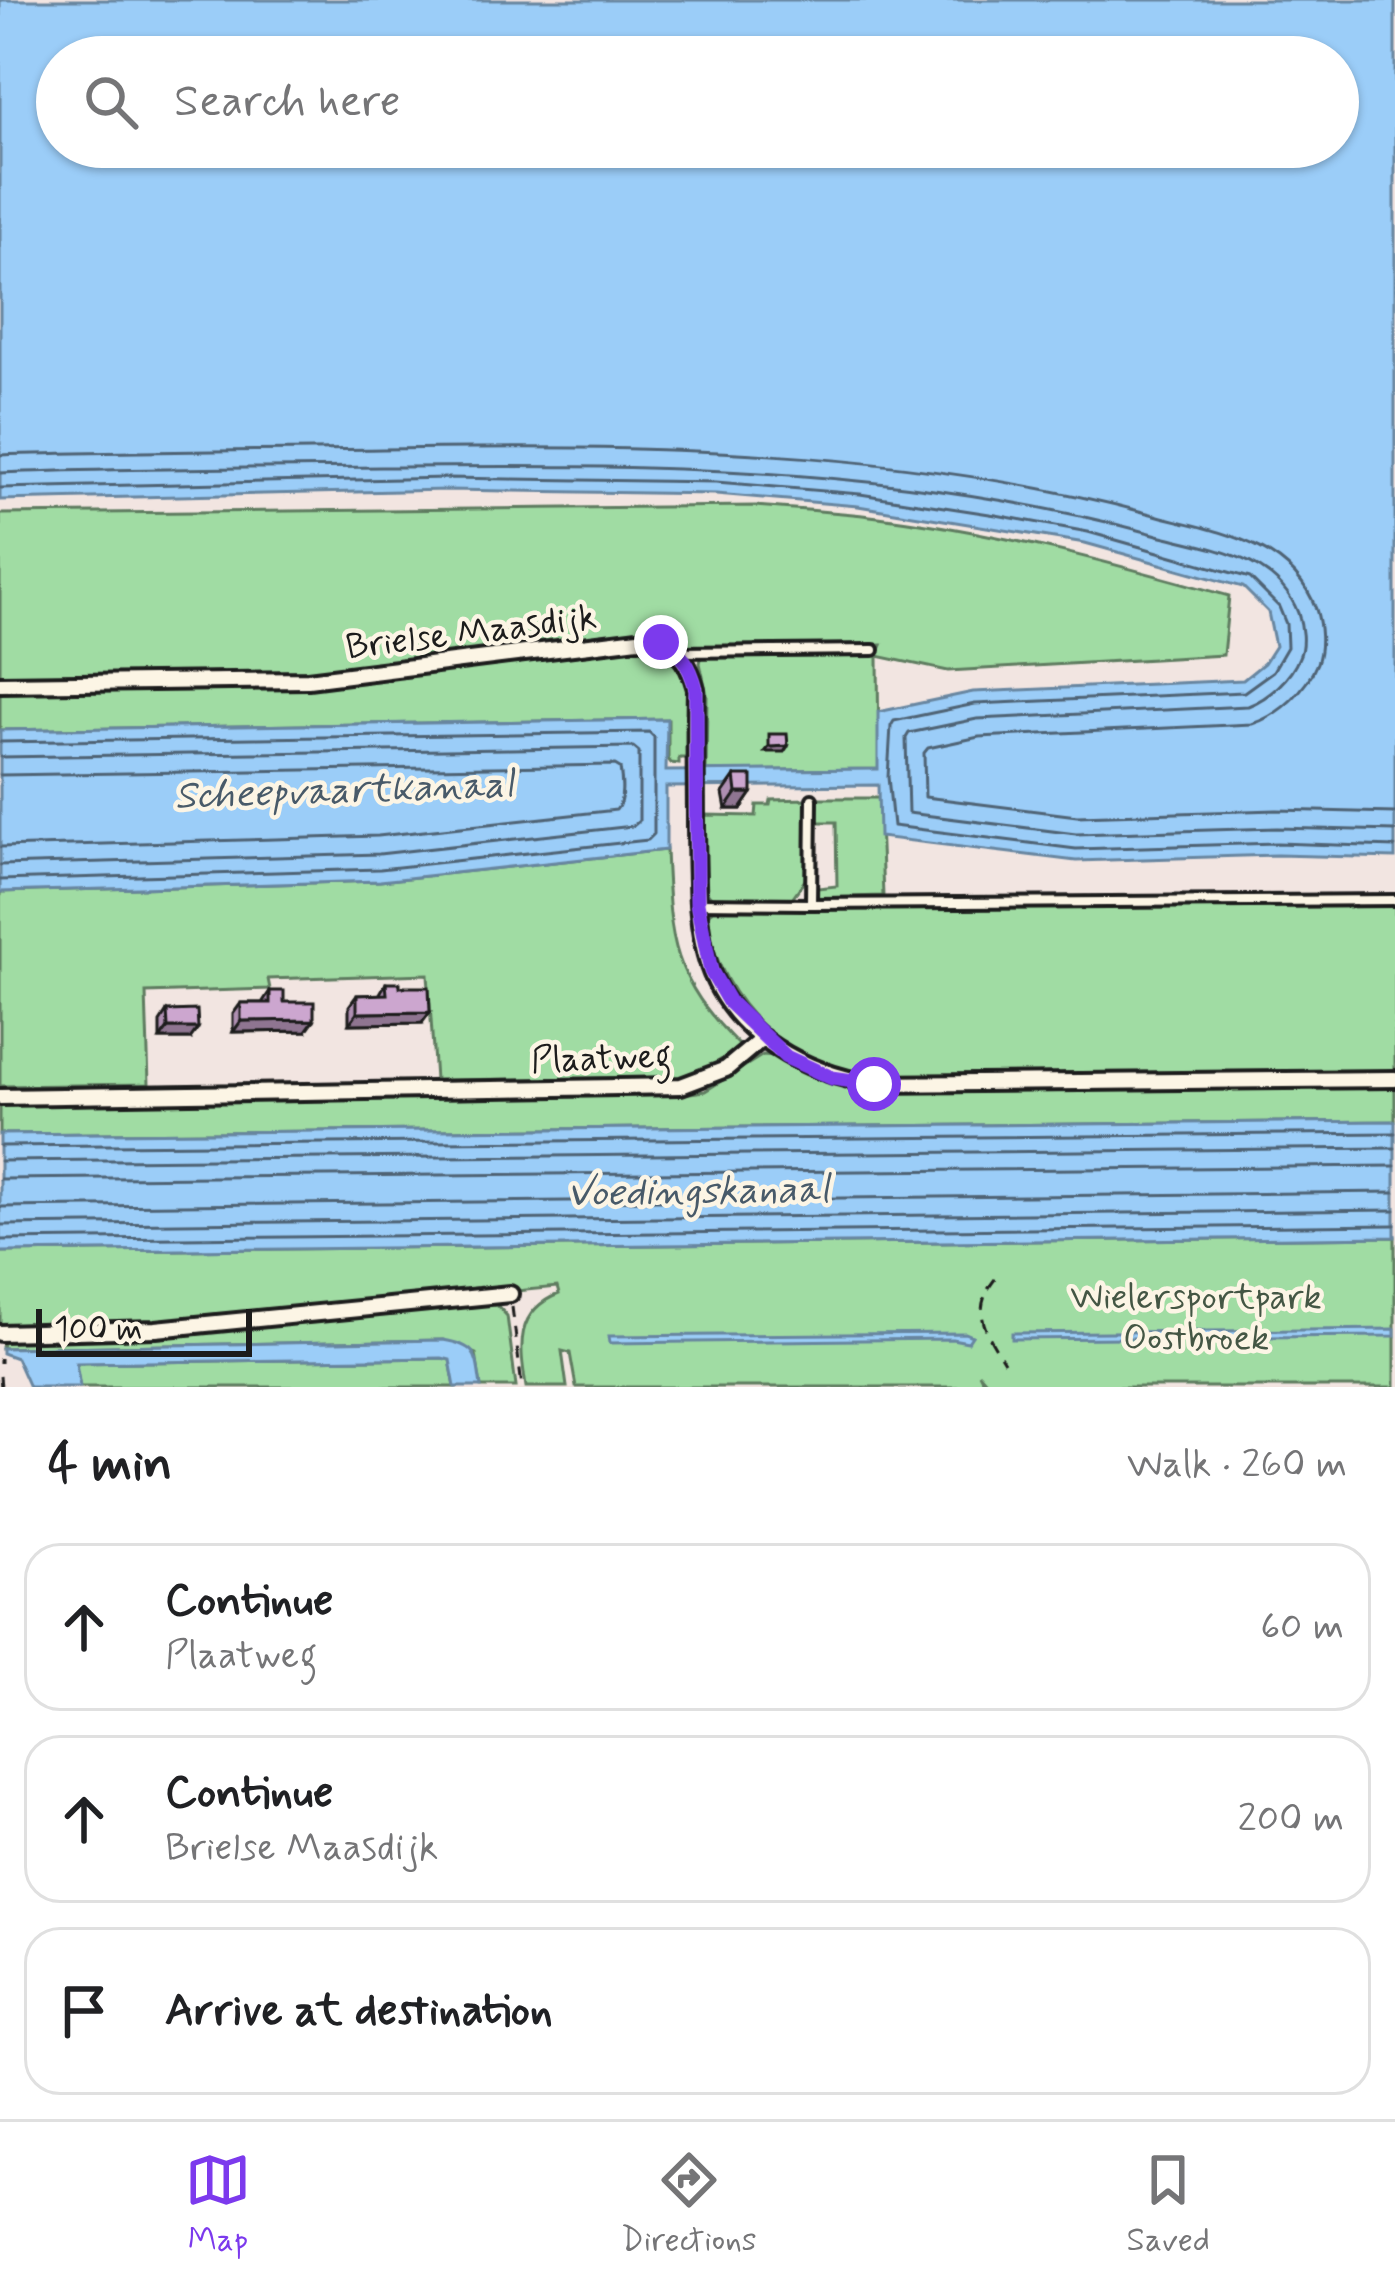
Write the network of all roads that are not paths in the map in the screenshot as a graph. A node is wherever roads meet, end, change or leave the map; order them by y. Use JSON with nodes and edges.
{"nodes":[{"id":1,"x":874,"y":650,"type":"dead end"},
{"id":2,"x":680,"y":652,"type":"junction"},
{"id":3,"x":0,"y":684,"type":"edge"},
{"id":4,"x":812,"y":799,"type":"dead end"},
{"id":5,"x":1395,"y":899,"type":"edge"},
{"id":6,"x":697,"y":903,"type":"junction"},
{"id":7,"x":811,"y":904,"type":"junction"},
{"id":8,"x":763,"y":1039,"type":"junction"},
{"id":9,"x":1395,"y":1079,"type":"edge"},
{"id":10,"x":0,"y":1097,"type":"edge"},
{"id":11,"x":510,"y":1294,"type":"road end"},
{"id":12,"x":0,"y":1333,"type":"edge"}],
"edges":[{"from":1,"to":2,"type":"lane"},
{"from":2,"to":3,"type":"street","name":"Brielse Maasdijk"},
{"from":2,"to":6,"type":"street"},
{"from":4,"to":7,"type":"lane"},
{"from":5,"to":7,"type":"lane"},
{"from":6,"to":7,"type":"lane"},
{"from":6,"to":8,"type":"street"},
{"from":8,"to":9,"type":"street"},
{"from":8,"to":10,"type":"street","name":"Plaatweg"},
{"from":11,"to":12,"type":"street"}]}
